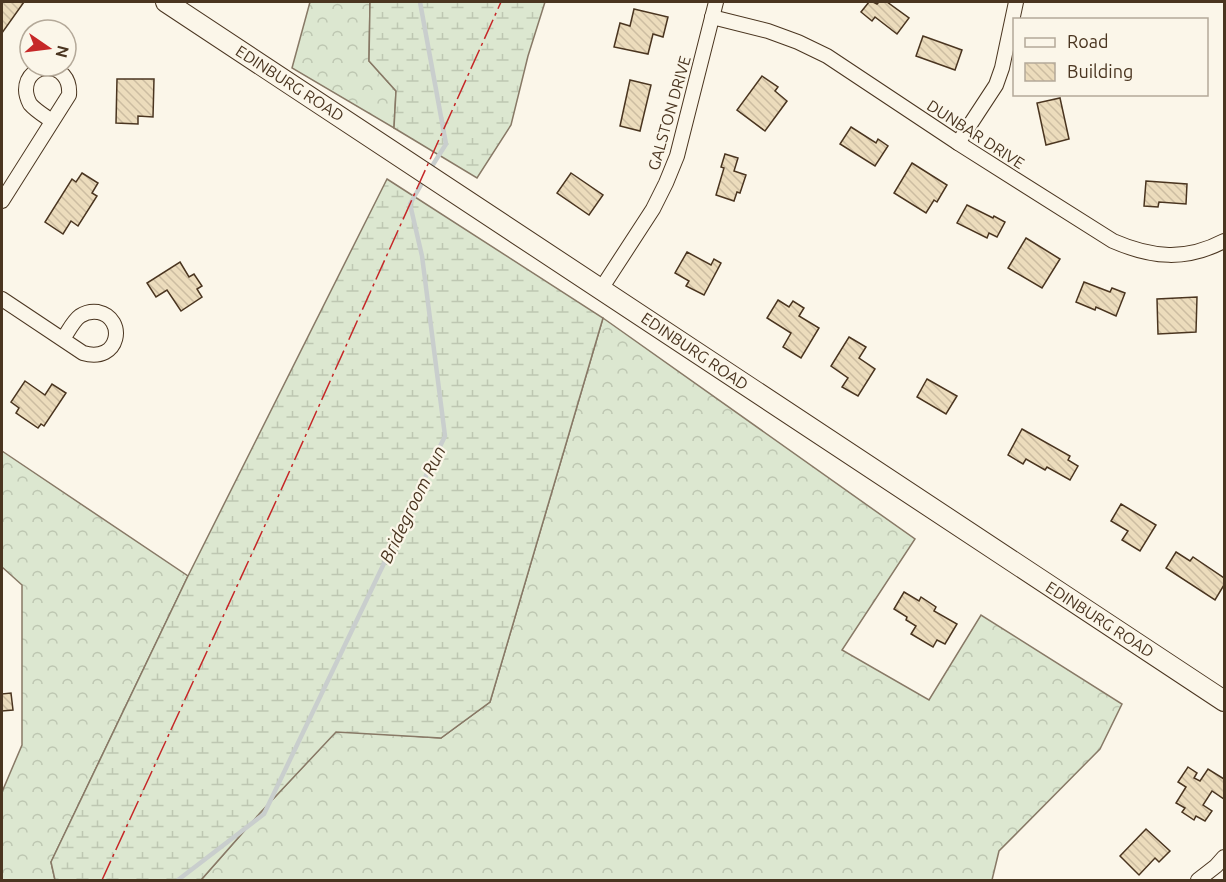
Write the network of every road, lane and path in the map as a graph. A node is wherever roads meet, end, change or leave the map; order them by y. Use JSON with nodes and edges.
{"nodes":[{"id":1,"x":166,"y":2,"type":"edge"},
{"id":2,"x":716,"y":2,"type":"edge"},
{"id":3,"x":1016,"y":2,"type":"edge"},
{"id":4,"x":712,"y":17,"type":"junction"},
{"id":5,"x":52,"y":121,"type":"dead end"},
{"id":6,"x":958,"y":143,"type":"junction"},
{"id":7,"x":2,"y":201,"type":"edge"},
{"id":8,"x":1224,"y":241,"type":"edge"},
{"id":9,"x":601,"y":289,"type":"junction"},
{"id":10,"x":2,"y":298,"type":"edge"},
{"id":11,"x":63,"y":339,"type":"dead end"},
{"id":12,"x":1224,"y":701,"type":"edge"},
{"id":13,"x":1224,"y":857,"type":"edge"},
{"id":14,"x":1198,"y":880,"type":"edge"}],
"edges":[{"from":1,"to":9,"type":"main road","name":"EDINBURG ROAD"},
{"from":2,"to":4,"type":"street","name":"GALSTON DRIVE"},
{"from":3,"to":6,"type":"street"},
{"from":4,"to":6,"type":"street","name":"DUNBAR DRIVE"},
{"from":4,"to":9,"type":"street","name":"GALSTON DRIVE"},
{"from":5,"to":7,"type":"street"},
{"from":6,"to":8,"type":"street","name":"DUNBAR DRIVE"},
{"from":9,"to":12,"type":"main road","name":"EDINBURG ROAD"},
{"from":10,"to":11,"type":"street"},
{"from":13,"to":14,"type":"street"}]}
